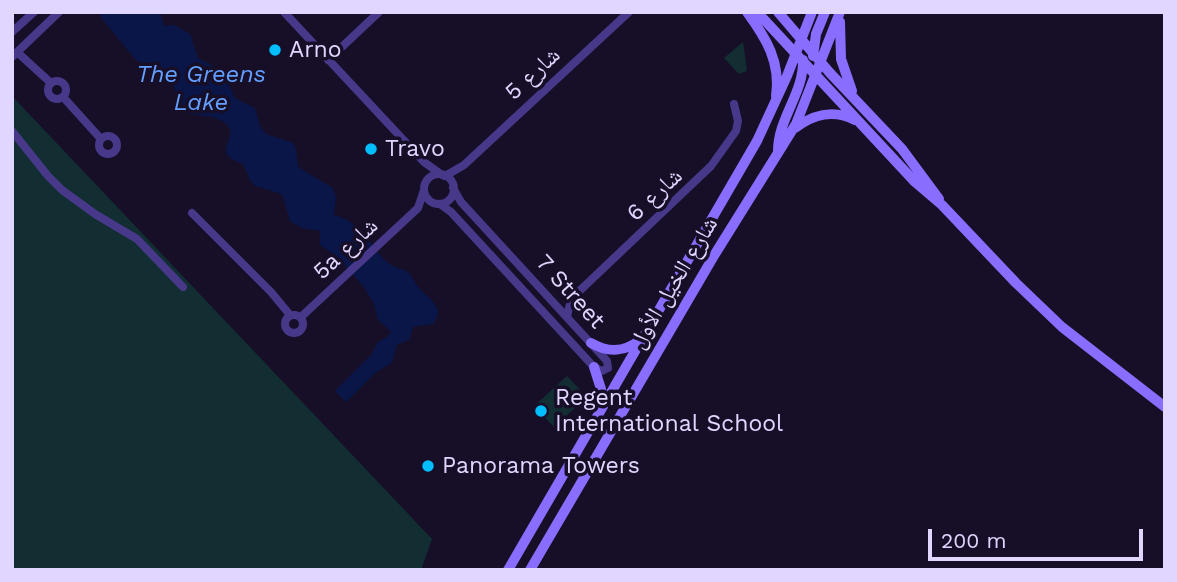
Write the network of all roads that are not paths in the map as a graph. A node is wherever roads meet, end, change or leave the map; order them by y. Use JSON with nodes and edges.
{"nodes":[{"id":1,"x":59,"y":12,"type":"edge"},
{"id":2,"x":284,"y":12,"type":"edge"},
{"id":3,"x":379,"y":12,"type":"edge"},
{"id":4,"x":629,"y":12,"type":"edge"},
{"id":5,"x":747,"y":12,"type":"edge"},
{"id":6,"x":757,"y":12,"type":"edge"},
{"id":7,"x":778,"y":12,"type":"edge"},
{"id":8,"x":812,"y":12,"type":"edge"},
{"id":9,"x":825,"y":12,"type":"edge"},
{"id":10,"x":841,"y":12,"type":"edge"},
{"id":11,"x":32,"y":13,"type":"edge"},
{"id":12,"x":12,"y":32,"type":"edge"},
{"id":13,"x":799,"y":45,"type":"junction"},
{"id":14,"x":17,"y":53,"type":"edge"},
{"id":15,"x":328,"y":60,"type":"junction"},
{"id":16,"x":803,"y":63,"type":"junction"},
{"id":17,"x":816,"y":66,"type":"junction"},
{"id":18,"x":787,"y":76,"type":"junction"},
{"id":19,"x":51,"y":83,"type":"junction"},
{"id":20,"x":797,"y":89,"type":"junction"},
{"id":21,"x":64,"y":97,"type":"junction"},
{"id":22,"x":775,"y":103,"type":"junction"},
{"id":23,"x":858,"y":103,"type":"junction"},
{"id":24,"x":734,"y":104,"type":"dead end"},
{"id":25,"x":859,"y":122,"type":"junction"},
{"id":26,"x":12,"y":131,"type":"edge"},
{"id":27,"x":791,"y":132,"type":"junction"},
{"id":28,"x":101,"y":139,"type":"dead end"},
{"id":29,"x":778,"y":151,"type":"junction"},
{"id":30,"x":424,"y":162,"type":"junction"},
{"id":31,"x":464,"y":165,"type":"junction"},
{"id":32,"x":444,"y":176,"type":"junction"},
{"id":33,"x":453,"y":187,"type":"junction"},
{"id":34,"x":424,"y":188,"type":"junction"},
{"id":35,"x":438,"y":204,"type":"junction"},
{"id":36,"x":942,"y":205,"type":"junction"},
{"id":37,"x":418,"y":208,"type":"junction"},
{"id":38,"x":192,"y":214,"type":"dead end"},
{"id":39,"x":183,"y":287,"type":"dead end"},
{"id":40,"x":571,"y":299,"type":"junction"},
{"id":41,"x":552,"y":300,"type":"junction"},
{"id":42,"x":290,"y":315,"type":"junction"},
{"id":43,"x":301,"y":317,"type":"junction"},
{"id":44,"x":567,"y":317,"type":"junction"},
{"id":45,"x":643,"y":337,"type":"junction"},
{"id":46,"x":591,"y":342,"type":"junction"},
{"id":47,"x":594,"y":367,"type":"junction"},
{"id":48,"x":1165,"y":407,"type":"edge"},
{"id":49,"x":600,"y":411,"type":"junction"},
{"id":50,"x":508,"y":570,"type":"edge"},
{"id":51,"x":530,"y":570,"type":"edge"}],
"edges":[{"from":1,"to":14,"type":"street"},
{"from":2,"to":15,"type":"street"},
{"from":3,"to":15,"type":"street"},
{"from":4,"to":31,"type":"street","name":"شارع 5"},
{"from":5,"to":22,"type":"main road"},
{"from":6,"to":13,"type":"main road"},
{"from":7,"to":13,"type":"main road"},
{"from":8,"to":13,"type":"main road","name":"شارع الخيل الأول"},
{"from":9,"to":17,"type":"main road"},
{"from":10,"to":17,"type":"main road","name":"شارع الخيل الأول"},
{"from":10,"to":23,"type":"main road"},
{"from":11,"to":12,"type":"street"},
{"from":13,"to":16,"type":"main road"},
{"from":13,"to":17,"type":"main road"},
{"from":13,"to":18,"type":"main road","name":"شارع الخيل الأول"},
{"from":14,"to":19,"type":"street"},
{"from":15,"to":30,"type":"street"},
{"from":16,"to":17,"type":"main road"},
{"from":16,"to":20,"type":"main road"},
{"from":17,"to":23,"type":"main road"},
{"from":17,"to":25,"type":"main road"},
{"from":17,"to":27,"type":"main road","name":"شارع الخيل الأول"},
{"from":18,"to":20,"type":"main road"},
{"from":18,"to":22,"type":"main road","name":"شارع الخيل الأول"},
{"from":19,"to":21,"type":"street"},
{"from":19,"to":21,"type":"street"},
{"from":20,"to":29,"type":"main road"},
{"from":21,"to":28,"type":"street"},
{"from":22,"to":45,"type":"main road","name":"شارع الخيل الأول"},
{"from":23,"to":36,"type":"main road"},
{"from":24,"to":40,"type":"street","name":"شارع 6"},
{"from":25,"to":27,"type":"main road"},
{"from":25,"to":36,"type":"main road"},
{"from":26,"to":39,"type":"street"},
{"from":27,"to":29,"type":"main road","name":"شارع الخيل الأول"},
{"from":29,"to":51,"type":"main road","name":"شارع الخيل الأول"},
{"from":30,"to":32,"type":"street"},
{"from":30,"to":34,"type":"street"},
{"from":31,"to":32,"type":"street","name":"شارع 5"},
{"from":31,"to":33,"type":"street","name":"شارع 5"},
{"from":32,"to":33,"type":"street"},
{"from":32,"to":34,"type":"street"},
{"from":33,"to":35,"type":"street"},
{"from":33,"to":41,"type":"street","name":"7 Street"},
{"from":34,"to":35,"type":"street"},
{"from":34,"to":37,"type":"street","name":"5a شارع"},
{"from":35,"to":37,"type":"street"},
{"from":35,"to":47,"type":"street","name":"7 Street"},
{"from":36,"to":48,"type":"main road"},
{"from":37,"to":43,"type":"street","name":"5a شارع"},
{"from":38,"to":42,"type":"street"},
{"from":40,"to":41,"type":"street"},
{"from":40,"to":44,"type":"street"},
{"from":41,"to":44,"type":"street","name":"7 Street"},
{"from":42,"to":43,"type":"street"},
{"from":42,"to":43,"type":"street"},
{"from":44,"to":46,"type":"street","name":"7 Street"},
{"from":45,"to":46,"type":"main road"},
{"from":45,"to":49,"type":"main road","name":"شارع الخيل الأول"},
{"from":46,"to":47,"type":"street","name":"7 Street"},
{"from":47,"to":49,"type":"main road"},
{"from":49,"to":50,"type":"main road","name":"شارع الخيل الأول"}]}
